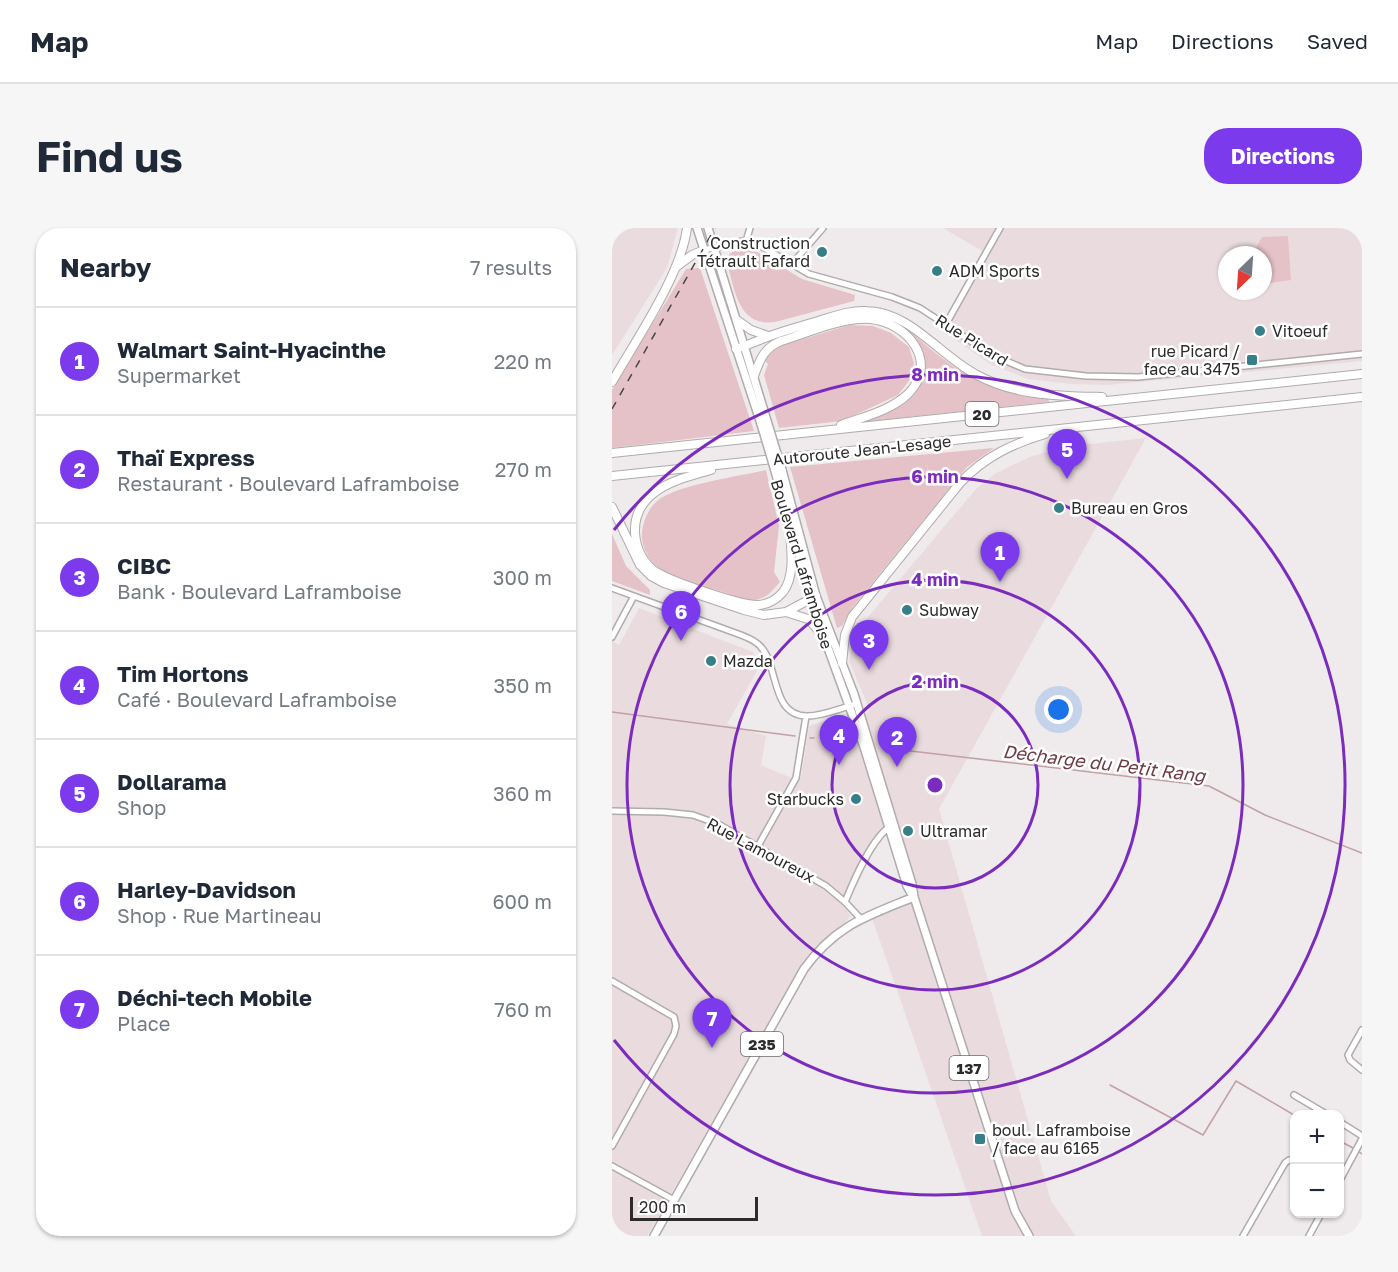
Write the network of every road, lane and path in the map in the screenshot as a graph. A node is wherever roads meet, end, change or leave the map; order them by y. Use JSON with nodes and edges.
{"nodes":[{"id":1,"x":687,"y":228,"type":"edge"},
{"id":2,"x":697,"y":228,"type":"edge"},
{"id":3,"x":708,"y":228,"type":"edge"},
{"id":4,"x":750,"y":228,"type":"edge"},
{"id":5,"x":823,"y":228,"type":"edge"},
{"id":6,"x":1000,"y":228,"type":"edge"},
{"id":7,"x":746,"y":240,"type":"junction"},
{"id":8,"x":714,"y":248,"type":"junction"},
{"id":9,"x":704,"y":250,"type":"junction"},
{"id":10,"x":791,"y":265,"type":"junction"},
{"id":11,"x":675,"y":268,"type":"junction"},
{"id":12,"x":737,"y":321,"type":"junction"},
{"id":13,"x":946,"y":324,"type":"junction"},
{"id":14,"x":768,"y":336,"type":"junction"},
{"id":15,"x":745,"y":346,"type":"junction"},
{"id":16,"x":736,"y":349,"type":"junction"},
{"id":17,"x":1362,"y":354,"type":"edge"},
{"id":18,"x":1362,"y":374,"type":"edge"},
{"id":19,"x":754,"y":376,"type":"junction"},
{"id":20,"x":612,"y":382,"type":"edge"},
{"id":21,"x":1133,"y":398,"type":"junction"},
{"id":22,"x":1362,"y":398,"type":"edge"},
{"id":23,"x":764,"y":424,"type":"junction"},
{"id":24,"x":831,"y":429,"type":"junction"},
{"id":25,"x":1062,"y":429,"type":"junction"},
{"id":26,"x":612,"y":453,"type":"edge"},
{"id":27,"x":736,"y":463,"type":"junction"},
{"id":28,"x":778,"y":470,"type":"junction"},
{"id":29,"x":612,"y":476,"type":"edge"},
{"id":30,"x":612,"y":507,"type":"edge"},
{"id":31,"x":789,"y":521,"type":"junction"},
{"id":32,"x":612,"y":588,"type":"edge"},
{"id":33,"x":634,"y":596,"type":"junction"},
{"id":34,"x":814,"y":597,"type":"junction"},
{"id":35,"x":786,"y":612,"type":"junction"},
{"id":36,"x":822,"y":634,"type":"junction"},
{"id":37,"x":612,"y":637,"type":"edge"},
{"id":38,"x":842,"y":663,"type":"junction"},
{"id":39,"x":857,"y":704,"type":"junction"},
{"id":40,"x":848,"y":707,"type":"junction"},
{"id":41,"x":806,"y":716,"type":"junction"},
{"id":42,"x":612,"y":812,"type":"edge"},
{"id":43,"x":891,"y":826,"type":"junction"},
{"id":44,"x":758,"y":846,"type":"junction"},
{"id":45,"x":914,"y":897,"type":"junction"},
{"id":46,"x":845,"y":902,"type":"junction"},
{"id":47,"x":860,"y":918,"type":"junction"},
{"id":48,"x":612,"y":981,"type":"edge"},
{"id":49,"x":1362,"y":1030,"type":"edge"},
{"id":50,"x":1362,"y":1070,"type":"edge"},
{"id":51,"x":1294,"y":1095,"type":"dead end"},
{"id":52,"x":1319,"y":1110,"type":"edge"},
{"id":53,"x":1344,"y":1125,"type":"edge"},
{"id":54,"x":1362,"y":1137,"type":"edge"},
{"id":55,"x":612,"y":1146,"type":"edge"},
{"id":56,"x":1290,"y":1160,"type":"edge"},
{"id":57,"x":612,"y":1166,"type":"edge"},
{"id":58,"x":1344,"y":1172,"type":"edge"},
{"id":59,"x":674,"y":1200,"type":"junction"},
{"id":60,"x":1319,"y":1218,"type":"edge"},
{"id":61,"x":654,"y":1236,"type":"edge"},
{"id":62,"x":1029,"y":1236,"type":"edge"},
{"id":63,"x":1243,"y":1236,"type":"edge"},
{"id":64,"x":1309,"y":1236,"type":"edge"}],
"edges":[{"from":1,"to":11,"type":"highway"},
{"from":2,"to":9,"type":"main road","name":"Boulevard Laframboise","number":"137"},
{"from":3,"to":8,"type":"main road","name":"Boulevard Laframboise","number":"137"},
{"from":4,"to":7,"type":"street"},
{"from":5,"to":10,"type":"street"},
{"from":6,"to":13,"type":"street"},
{"from":7,"to":8,"type":"street"},
{"from":7,"to":10,"type":"street","name":"Rue Picard"},
{"from":8,"to":9,"type":"street"},
{"from":8,"to":12,"type":"main road","name":"Boulevard Laframboise","number":"137"},
{"from":9,"to":11,"type":"highway"},
{"from":9,"to":16,"type":"main road","name":"Boulevard Laframboise","number":"137"},
{"from":10,"to":13,"type":"street","name":"Rue Picard"},
{"from":11,"to":20,"type":"highway"},
{"from":12,"to":14,"type":"highway"},
{"from":12,"to":15,"type":"main road","name":"Boulevard Laframboise","number":"137"},
{"from":13,"to":17,"type":"street","name":"Rue Picard"},
{"from":14,"to":15,"type":"highway"},
{"from":14,"to":21,"type":"highway"},
{"from":15,"to":16,"type":"highway"},
{"from":15,"to":19,"type":"main road","name":"Boulevard Laframboise","number":"137"},
{"from":16,"to":23,"type":"main road","name":"Boulevard Laframboise","number":"137"},
{"from":18,"to":21,"type":"highway","name":"Autoroute Jean-Lesage","number":"20"},
{"from":19,"to":23,"type":"main road","name":"Boulevard Laframboise","number":"137"},
{"from":19,"to":24,"type":"highway"},
{"from":21,"to":24,"type":"highway","name":"Autoroute Jean-Lesage","number":"20"},
{"from":22,"to":25,"type":"highway","name":"Autoroute Jean-Lesage","number":"20"},
{"from":23,"to":28,"type":"main road","name":"Boulevard Laframboise","number":"137","bridge":true},
{"from":24,"to":26,"type":"highway","name":"Autoroute Jean-Lesage","number":"20"},
{"from":25,"to":27,"type":"highway","name":"Autoroute Jean-Lesage","number":"20"},
{"from":25,"to":38,"type":"highway"},
{"from":27,"to":29,"type":"highway","name":"Autoroute Jean-Lesage","number":"20"},
{"from":27,"to":31,"type":"highway"},
{"from":28,"to":31,"type":"main road","name":"Boulevard Laframboise","number":"137"},
{"from":28,"to":34,"type":"main road","name":"Boulevard Laframboise","number":"137"},
{"from":30,"to":35,"type":"highway"},
{"from":31,"to":34,"type":"main road","name":"Boulevard Laframboise","number":"137"},
{"from":32,"to":33,"type":"street"},
{"from":33,"to":37,"type":"street"},
{"from":33,"to":41,"type":"street"},
{"from":34,"to":35,"type":"highway"},
{"from":34,"to":36,"type":"main road","name":"Boulevard Laframboise","number":"137"},
{"from":34,"to":38,"type":"main road","name":"Boulevard Laframboise","number":"137"},
{"from":35,"to":36,"type":"highway"},
{"from":36,"to":40,"type":"main road","name":"Boulevard Laframboise","number":"137"},
{"from":38,"to":39,"type":"main road","name":"Boulevard Laframboise","number":"137"},
{"from":39,"to":40,"type":"street"},
{"from":39,"to":43,"type":"main road","name":"Boulevard Laframboise","number":"137"},
{"from":40,"to":41,"type":"street"},
{"from":40,"to":43,"type":"main road","name":"Boulevard Laframboise","number":"137"},
{"from":41,"to":44,"type":"street"},
{"from":42,"to":44,"type":"street","name":"Rue Lamoureux"},
{"from":43,"to":45,"type":"main road","name":"Boulevard Laframboise","number":"137"},
{"from":43,"to":46,"type":"street"},
{"from":44,"to":46,"type":"street","name":"Rue Lamoureux"},
{"from":45,"to":47,"type":"main road","number":"235"},
{"from":45,"to":62,"type":"main road","name":"Boulevard Laframboise","number":"137"},
{"from":46,"to":47,"type":"street","name":"Rue Lamoureux"},
{"from":47,"to":59,"type":"main road","number":"235"},
{"from":48,"to":55,"type":"street"},
{"from":49,"to":50,"type":"street"},
{"from":51,"to":52,"type":"street"},
{"from":53,"to":54,"type":"street"},
{"from":54,"to":58,"type":"street"},
{"from":56,"to":63,"type":"street"},
{"from":57,"to":59,"type":"street"},
{"from":59,"to":61,"type":"main road","number":"235"},
{"from":60,"to":64,"type":"street"}]}
